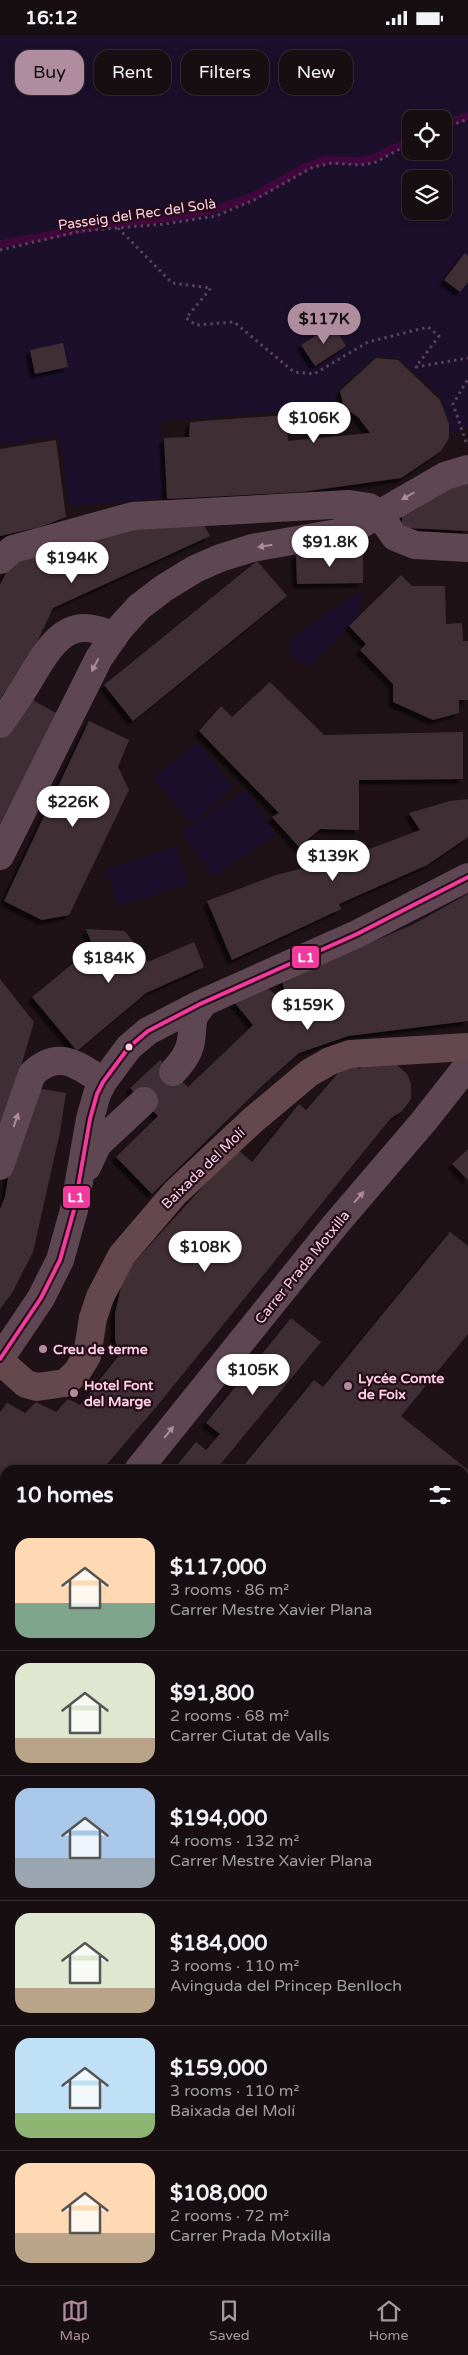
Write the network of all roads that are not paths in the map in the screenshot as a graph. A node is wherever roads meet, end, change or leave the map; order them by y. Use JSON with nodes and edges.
{"nodes":[{"id":1,"x":468,"y":454,"type":"edge"},
{"id":2,"x":456,"y":472,"type":"edge"},
{"id":3,"x":378,"y":513,"type":"junction"},
{"id":4,"x":468,"y":548,"type":"edge"},
{"id":5,"x":0,"y":560,"type":"edge"},
{"id":6,"x":114,"y":637,"type":"junction"},
{"id":7,"x":0,"y":724,"type":"edge"},
{"id":8,"x":0,"y":856,"type":"edge"},
{"id":9,"x":468,"y":877,"type":"edge"},
{"id":10,"x":205,"y":1002,"type":"junction"},
{"id":11,"x":468,"y":1047,"type":"edge"},
{"id":12,"x":468,"y":1065,"type":"edge"},
{"id":13,"x":173,"y":1072,"type":"tunnel mouth"},
{"id":14,"x":103,"y":1082,"type":"junction"},
{"id":15,"x":144,"y":1101,"type":"tunnel mouth"},
{"id":16,"x":0,"y":1166,"type":"edge"},
{"id":17,"x":75,"y":1199,"type":"junction"},
{"id":18,"x":0,"y":1360,"type":"edge"},
{"id":19,"x":13,"y":1382,"type":"edge"},
{"id":20,"x":142,"y":1465,"type":"edge"}],
"edges":[{"from":1,"to":2,"type":"street"},
{"from":2,"to":3,"type":"street","one_way":true},
{"from":3,"to":4,"type":"street"},
{"from":3,"to":5,"type":"street"},
{"from":3,"to":6,"type":"street","one_way":true},
{"from":6,"to":7,"type":"street"},
{"from":6,"to":8,"type":"street","one_way":true},
{"from":9,"to":10,"type":"street"},
{"from":10,"to":13,"type":"street"},
{"from":10,"to":14,"type":"street"},
{"from":11,"to":19,"type":"main road","name":"Baixada del Molí"},
{"from":20,"to":12,"type":"street","name":"Carrer Prada Motxilla","one_way":true},
{"from":16,"to":14,"type":"street","one_way":true},
{"from":14,"to":17,"type":"street"},
{"from":15,"to":17,"type":"street"},
{"from":17,"to":18,"type":"street"},
{"from":18,"to":19,"type":"main road","name":"Baixada del Molí"}]}
